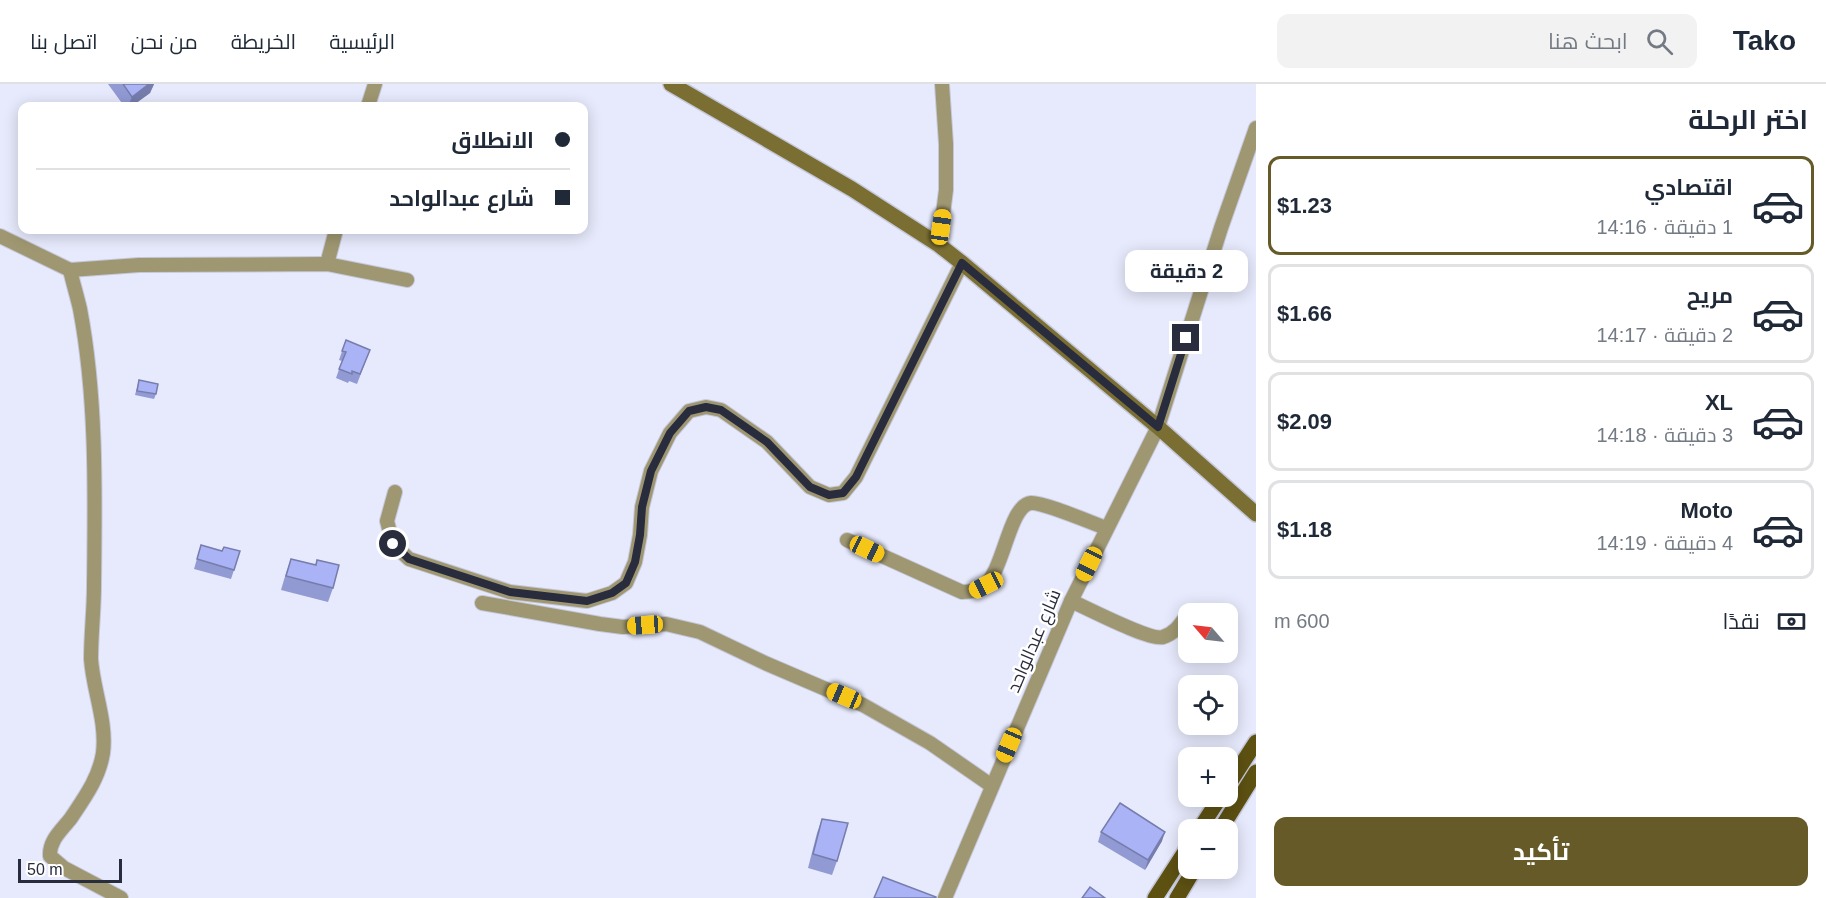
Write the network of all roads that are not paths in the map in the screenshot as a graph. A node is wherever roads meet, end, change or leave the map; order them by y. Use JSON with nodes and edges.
{"nodes":[{"id":1,"x":375,"y":84,"type":"edge"},
{"id":2,"x":671,"y":84,"type":"edge"},
{"id":3,"x":942,"y":84,"type":"edge"},
{"id":4,"x":369,"y":102,"type":"edge"},
{"id":5,"x":1256,"y":128,"type":"edge"},
{"id":6,"x":335,"y":234,"type":"edge"},
{"id":7,"x":0,"y":236,"type":"edge"},
{"id":8,"x":939,"y":245,"type":"junction"},
{"id":9,"x":962,"y":263,"type":"junction"},
{"id":10,"x":327,"y":264,"type":"junction"},
{"id":11,"x":70,"y":270,"type":"junction"},
{"id":12,"x":407,"y":280,"type":"dead end"},
{"id":13,"x":1158,"y":427,"type":"junction"},
{"id":14,"x":395,"y":492,"type":"dead end"},
{"id":15,"x":1256,"y":513,"type":"edge"},
{"id":16,"x":1106,"y":528,"type":"junction"},
{"id":17,"x":848,"y":540,"type":"dead end"},
{"id":18,"x":1071,"y":601,"type":"junction"},
{"id":19,"x":482,"y":603,"type":"dead end"},
{"id":20,"x":1178,"y":627,"type":"edge"},
{"id":21,"x":1256,"y":742,"type":"edge"},
{"id":22,"x":1238,"y":770,"type":"edge"},
{"id":23,"x":1256,"y":772,"type":"edge"},
{"id":24,"x":992,"y":786,"type":"junction"},
{"id":25,"x":1227,"y":819,"type":"edge"},
{"id":26,"x":1178,"y":862,"type":"edge"},
{"id":27,"x":1188,"y":879,"type":"edge"},
{"id":28,"x":122,"y":898,"type":"edge"},
{"id":29,"x":945,"y":898,"type":"edge"},
{"id":30,"x":1155,"y":898,"type":"edge"},
{"id":31,"x":1176,"y":898,"type":"edge"}],
"edges":[{"from":1,"to":4,"type":"street"},
{"from":2,"to":8,"type":"street"},
{"from":3,"to":8,"type":"street"},
{"from":5,"to":13,"type":"street","name":"شارع عبدالواحد"},
{"from":6,"to":10,"type":"street"},
{"from":7,"to":11,"type":"street"},
{"from":8,"to":9,"type":"street"},
{"from":9,"to":13,"type":"street"},
{"from":9,"to":14,"type":"street"},
{"from":10,"to":11,"type":"street"},
{"from":10,"to":12,"type":"street"},
{"from":11,"to":28,"type":"street"},
{"from":13,"to":15,"type":"street"},
{"from":13,"to":16,"type":"street","name":"شارع عبدالواحد"},
{"from":16,"to":17,"type":"street"},
{"from":16,"to":18,"type":"street","name":"شارع عبدالواحد"},
{"from":18,"to":20,"type":"street"},
{"from":18,"to":24,"type":"street","name":"شارع عبدالواحد"},
{"from":19,"to":24,"type":"street"},
{"from":21,"to":22,"type":"main road"},
{"from":23,"to":25,"type":"main road"},
{"from":24,"to":29,"type":"street","name":"شارع عبدالواحد"},
{"from":26,"to":30,"type":"main road"},
{"from":27,"to":31,"type":"main road"}]}
